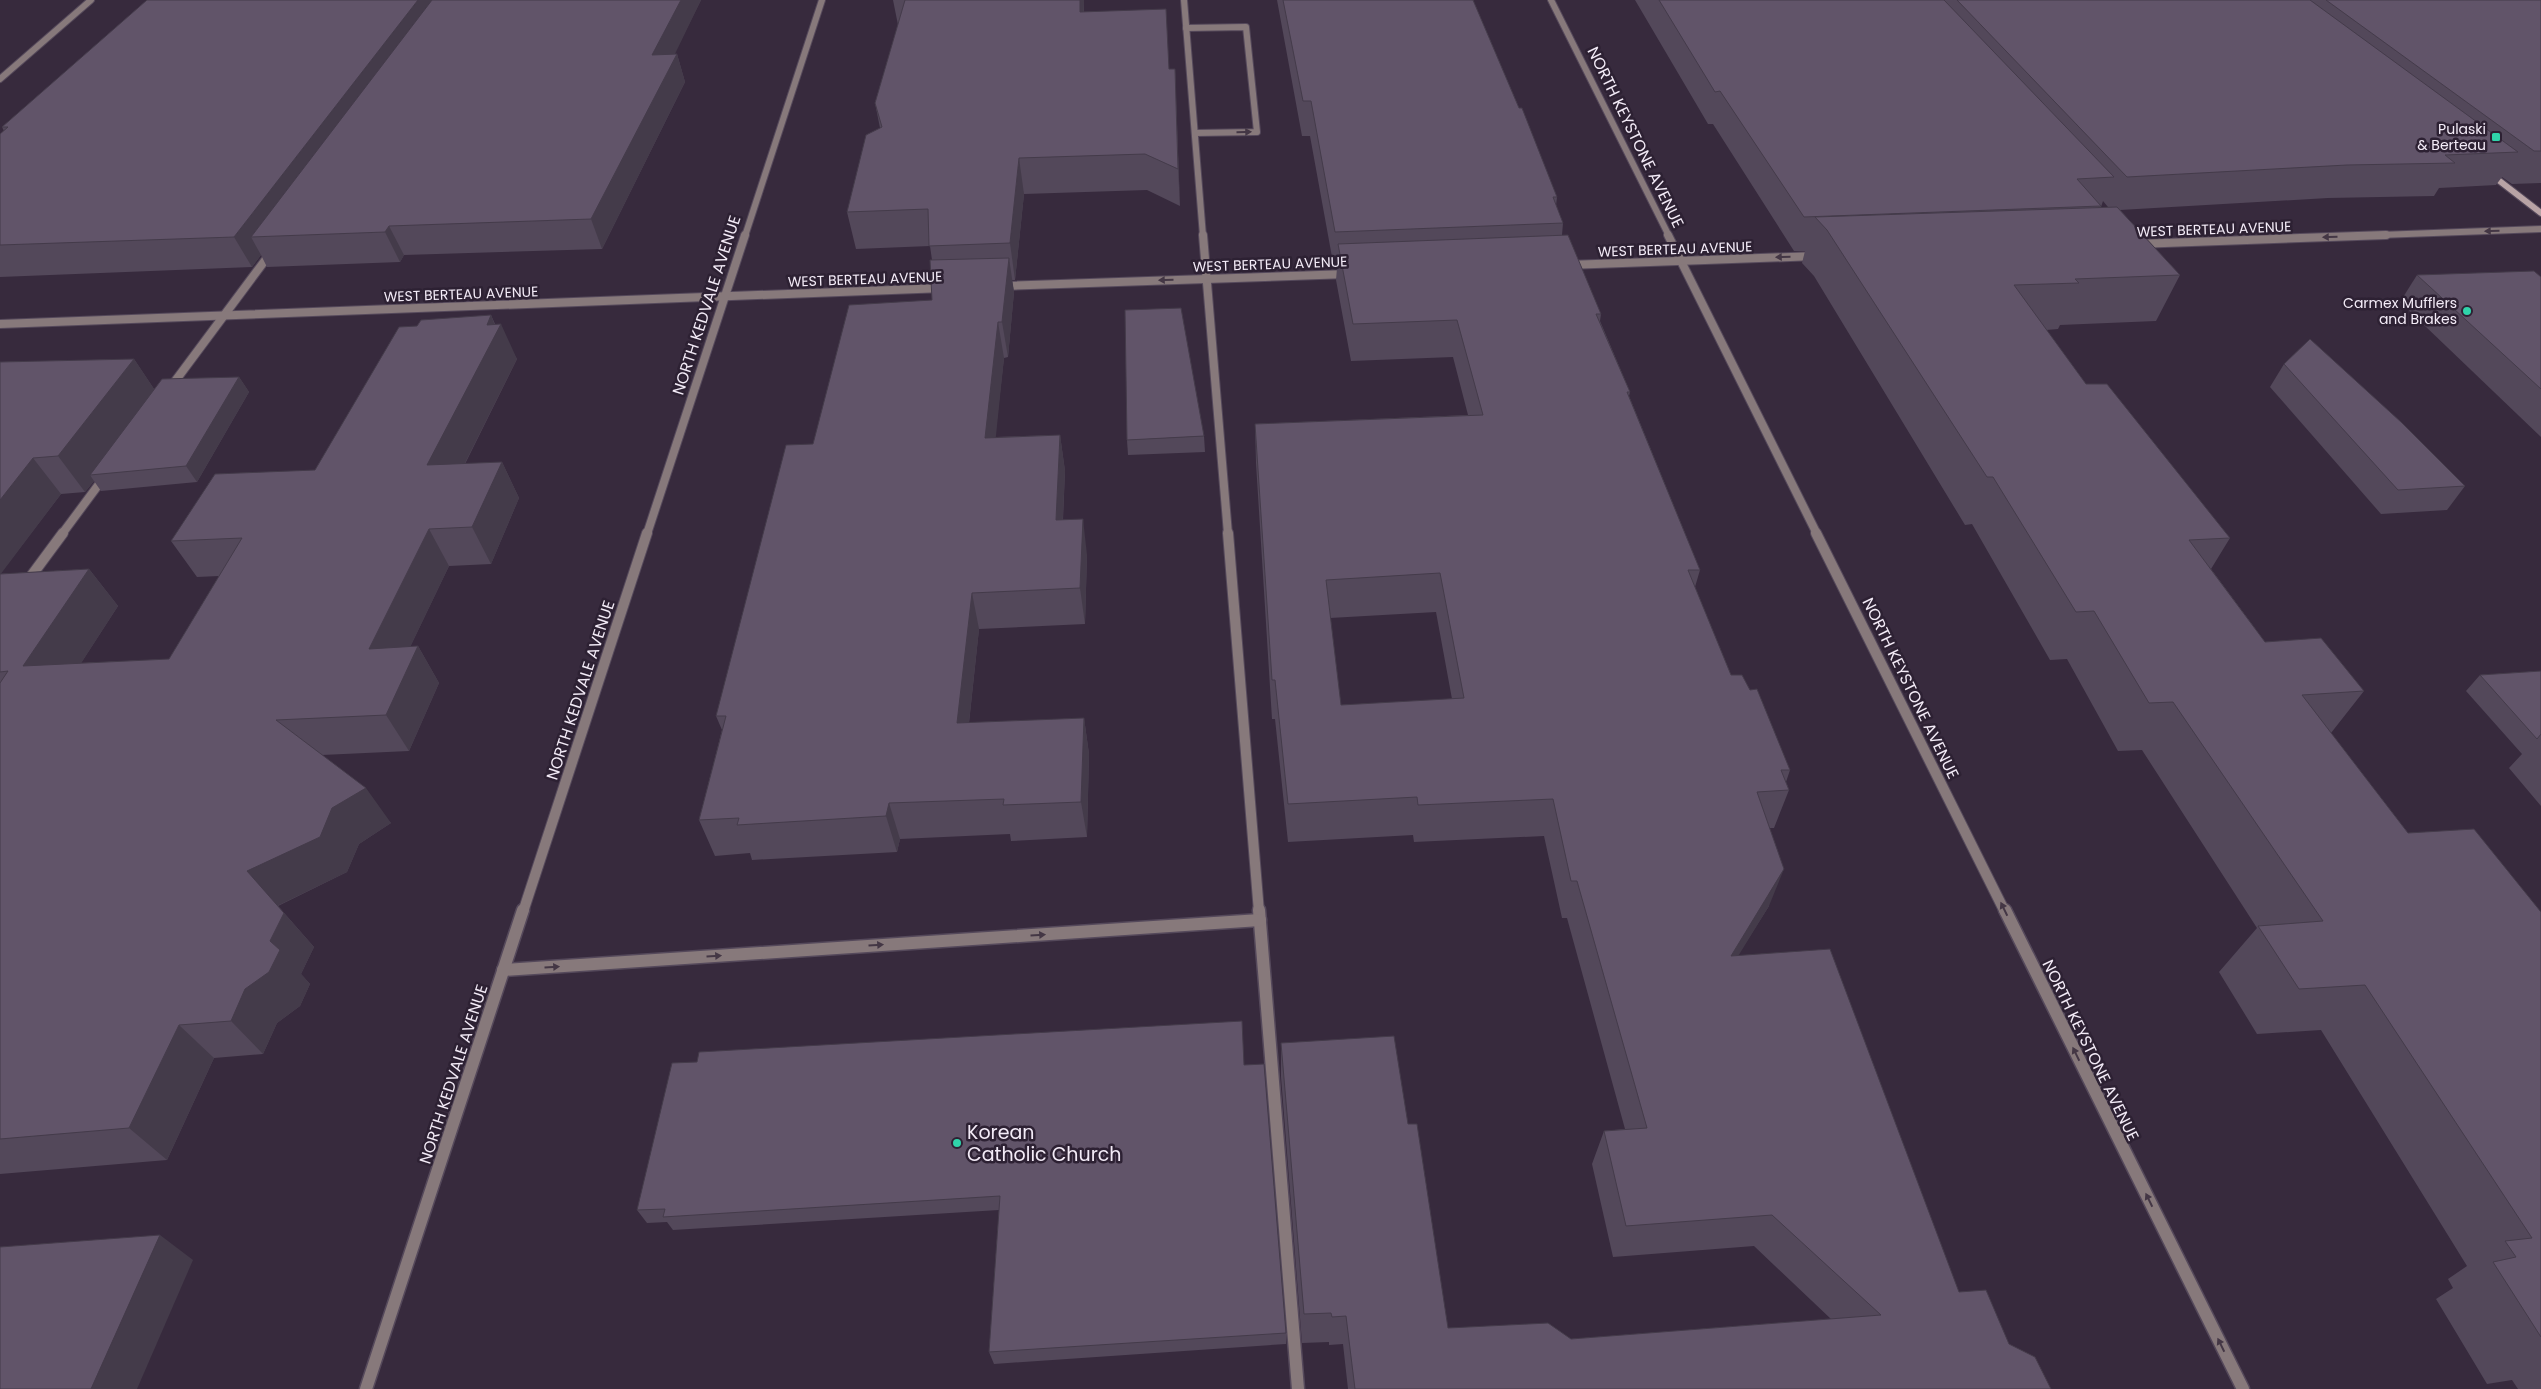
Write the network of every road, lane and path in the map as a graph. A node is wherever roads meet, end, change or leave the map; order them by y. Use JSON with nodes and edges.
{"nodes":[{"id":1,"x":91,"y":0,"type":"edge"},
{"id":2,"x":822,"y":0,"type":"edge"},
{"id":3,"x":1184,"y":0,"type":"edge"},
{"id":4,"x":1551,"y":0,"type":"edge"},
{"id":5,"x":1186,"y":28,"type":"junction"},
{"id":6,"x":0,"y":79,"type":"edge"},
{"id":7,"x":1195,"y":134,"type":"junction"},
{"id":8,"x":2484,"y":169,"type":"edge"},
{"id":9,"x":2541,"y":213,"type":"edge"},
{"id":10,"x":2541,"y":229,"type":"edge"},
{"id":11,"x":279,"y":241,"type":"edge"},
{"id":12,"x":2130,"y":242,"type":"edge"},
{"id":13,"x":1822,"y":256,"type":"dead end"},
{"id":14,"x":1681,"y":261,"type":"junction"},
{"id":15,"x":1559,"y":266,"type":"edge"},
{"id":16,"x":1354,"y":273,"type":"edge"},
{"id":17,"x":1207,"y":279,"type":"junction"},
{"id":18,"x":992,"y":287,"type":"edge"},
{"id":19,"x":953,"y":288,"type":"edge"},
{"id":20,"x":725,"y":297,"type":"junction"},
{"id":21,"x":224,"y":315,"type":"junction"},
{"id":22,"x":0,"y":324,"type":"edge"},
{"id":23,"x":166,"y":393,"type":"edge"},
{"id":24,"x":113,"y":465,"type":"edge"},
{"id":25,"x":18,"y":594,"type":"edge"},
{"id":26,"x":1260,"y":920,"type":"junction"},
{"id":27,"x":503,"y":970,"type":"junction"},
{"id":28,"x":366,"y":1389,"type":"edge"},
{"id":29,"x":1298,"y":1389,"type":"edge"},
{"id":30,"x":2243,"y":1389,"type":"edge"}],
"edges":[{"from":1,"to":6,"type":"street"},
{"from":2,"to":20,"type":"street","name":"NORTH KEDVALE AVENUE"},
{"from":3,"to":5,"type":"street"},
{"from":4,"to":14,"type":"street","name":"NORTH KEYSTONE AVENUE"},
{"from":5,"to":7,"type":"street"},
{"from":7,"to":5,"type":"street","one_way":true},
{"from":7,"to":17,"type":"street"},
{"from":8,"to":9,"type":"main road"},
{"from":10,"to":12,"type":"street","name":"WEST BERTEAU AVENUE","one_way":true},
{"from":11,"to":21,"type":"street"},
{"from":13,"to":14,"type":"street","name":"WEST BERTEAU AVENUE","one_way":true},
{"from":14,"to":15,"type":"street","name":"WEST BERTEAU AVENUE"},
{"from":30,"to":14,"type":"street","name":"NORTH KEYSTONE AVENUE","one_way":true},
{"from":16,"to":17,"type":"street","name":"WEST BERTEAU AVENUE"},
{"from":17,"to":18,"type":"street","name":"WEST BERTEAU AVENUE","one_way":true},
{"from":17,"to":26,"type":"street"},
{"from":19,"to":20,"type":"street","name":"WEST BERTEAU AVENUE"},
{"from":20,"to":21,"type":"street","name":"WEST BERTEAU AVENUE"},
{"from":20,"to":27,"type":"street","name":"NORTH KEDVALE AVENUE"},
{"from":21,"to":22,"type":"street","name":"WEST BERTEAU AVENUE"},
{"from":21,"to":23,"type":"street"},
{"from":24,"to":25,"type":"street"},
{"from":27,"to":26,"type":"street","one_way":true},
{"from":26,"to":29,"type":"street"},
{"from":27,"to":28,"type":"street","name":"NORTH KEDVALE AVENUE"}]}
